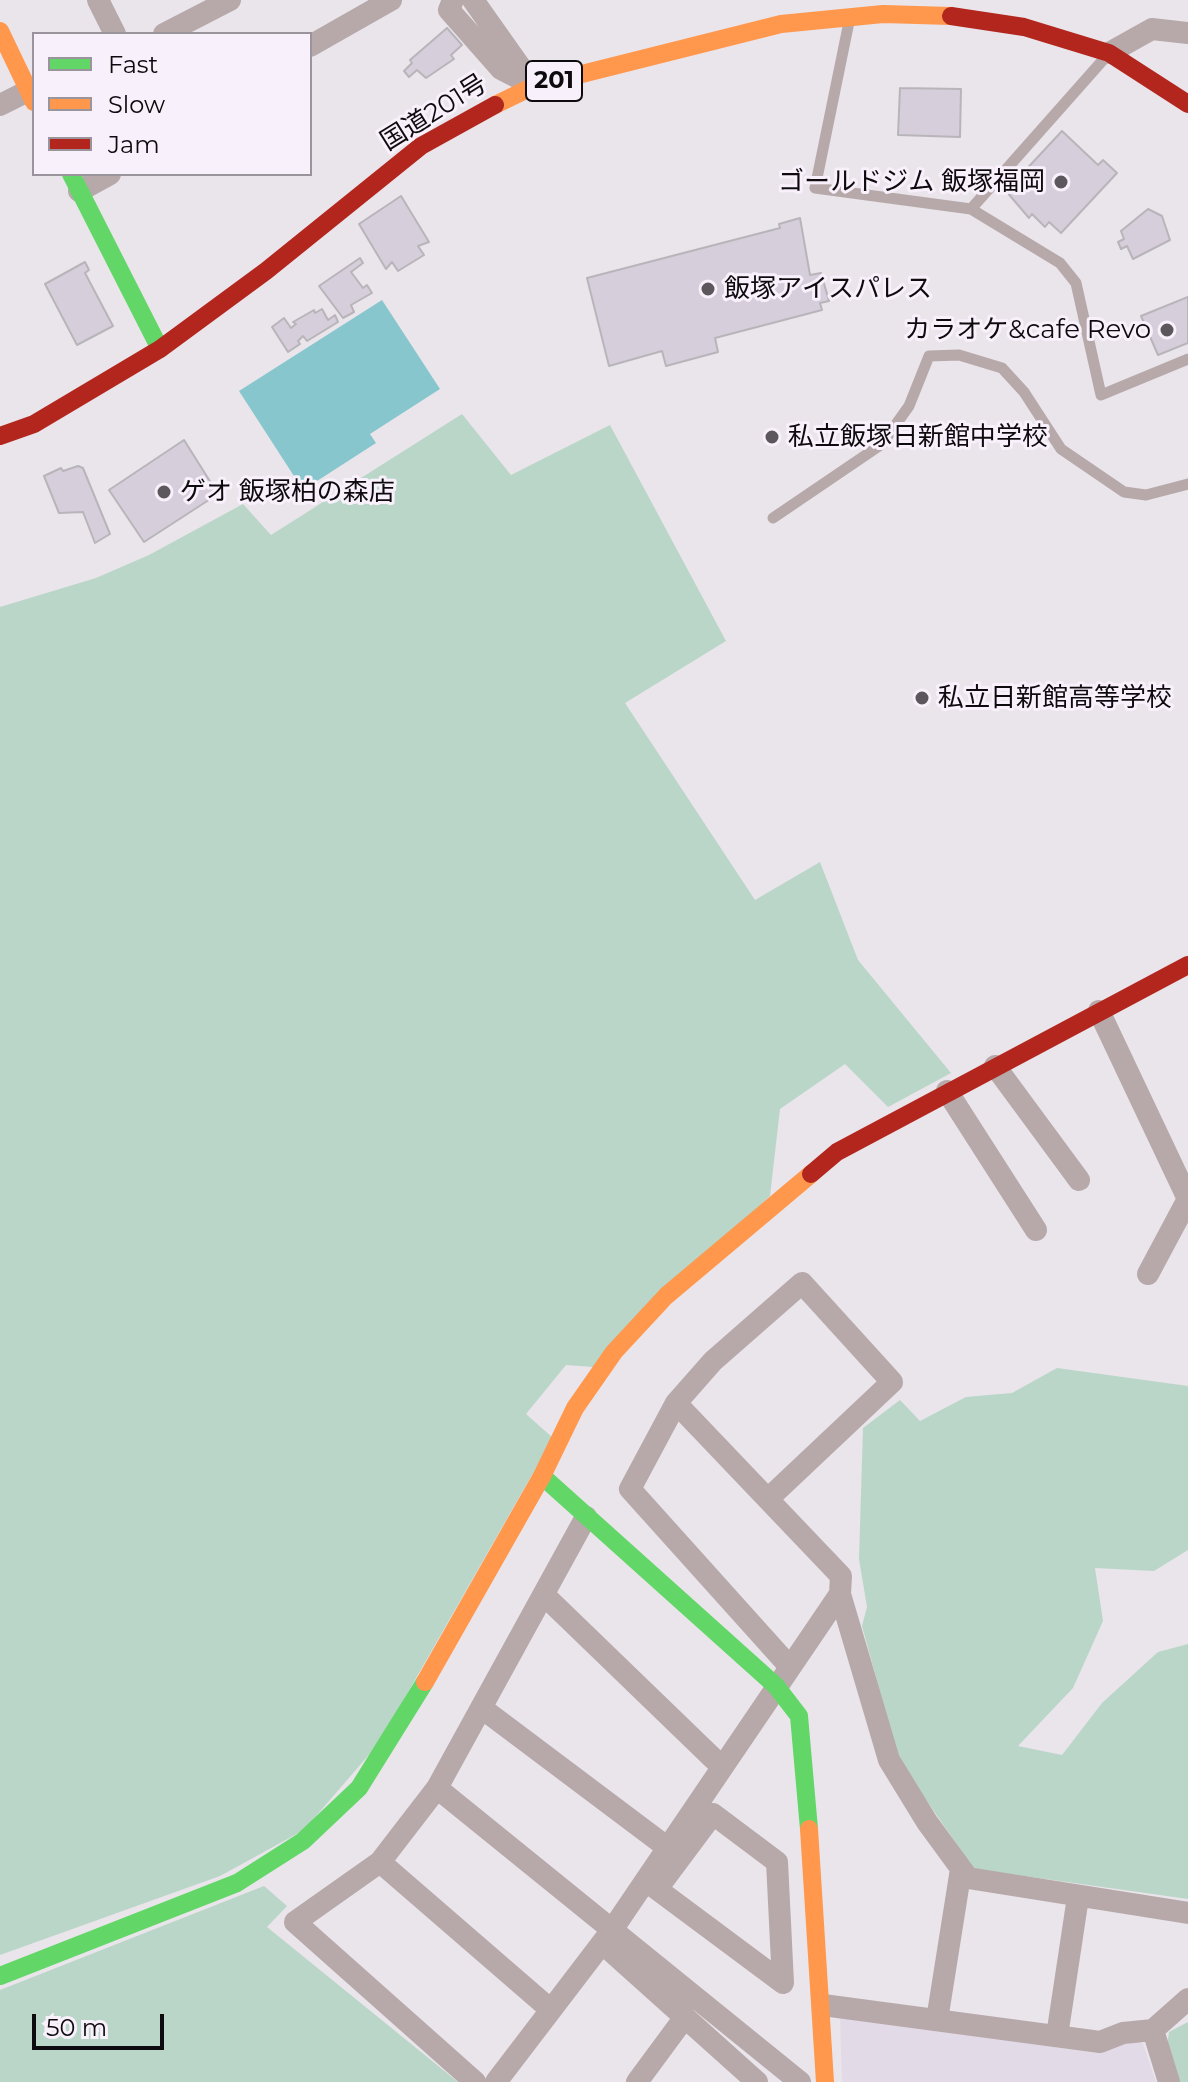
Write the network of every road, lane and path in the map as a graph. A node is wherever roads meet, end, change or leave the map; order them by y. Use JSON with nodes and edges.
{"nodes":[{"id":1,"x":98,"y":0,"type":"edge"},
{"id":2,"x":230,"y":0,"type":"edge"},
{"id":3,"x":391,"y":0,"type":"edge"},
{"id":4,"x":453,"y":0,"type":"edge"},
{"id":5,"x":473,"y":0,"type":"edge"},
{"id":6,"x":850,"y":18,"type":"junction"},
{"id":7,"x":0,"y":31,"type":"edge"},
{"id":8,"x":114,"y":32,"type":"edge"},
{"id":9,"x":168,"y":32,"type":"edge"},
{"id":10,"x":1188,"y":33,"type":"edge"},
{"id":11,"x":312,"y":45,"type":"edge"},
{"id":12,"x":1109,"y":53,"type":"junction"},
{"id":13,"x":534,"y":86,"type":"junction"},
{"id":14,"x":31,"y":96,"type":"edge"},
{"id":15,"x":1188,"y":104,"type":"edge"},
{"id":16,"x":0,"y":105,"type":"edge"},
{"id":17,"x":101,"y":176,"type":"edge"},
{"id":18,"x":75,"y":182,"type":"edge"},
{"id":19,"x":971,"y":209,"type":"junction"},
{"id":20,"x":160,"y":349,"type":"junction"},
{"id":21,"x":1188,"y":359,"type":"edge"},
{"id":22,"x":0,"y":436,"type":"edge"},
{"id":23,"x":1188,"y":484,"type":"edge"},
{"id":24,"x":773,"y":518,"type":"dead end"},
{"id":25,"x":1188,"y":965,"type":"edge"},
{"id":26,"x":1099,"y":1011,"type":"junction"},
{"id":27,"x":995,"y":1066,"type":"junction"},
{"id":28,"x":947,"y":1091,"type":"junction"},
{"id":29,"x":1079,"y":1180,"type":"dead end"},
{"id":30,"x":1036,"y":1230,"type":"dead end"},
{"id":31,"x":1148,"y":1274,"type":"dead end"},
{"id":32,"x":676,"y":1403,"type":"junction"},
{"id":33,"x":542,"y":1476,"type":"junction"},
{"id":34,"x":769,"y":1498,"type":"junction"},
{"id":35,"x":586,"y":1517,"type":"junction"},
{"id":36,"x":840,"y":1594,"type":"junction"},
{"id":37,"x":544,"y":1595,"type":"junction"},
{"id":38,"x":790,"y":1667,"type":"junction"},
{"id":39,"x":776,"y":1686,"type":"junction"},
{"id":40,"x":483,"y":1709,"type":"junction"},
{"id":41,"x":722,"y":1767,"type":"junction"},
{"id":42,"x":437,"y":1788,"type":"junction"},
{"id":43,"x":668,"y":1848,"type":"junction"},
{"id":44,"x":380,"y":1862,"type":"junction"},
{"id":45,"x":961,"y":1869,"type":"junction"},
{"id":46,"x":651,"y":1885,"type":"junction"},
{"id":47,"x":1078,"y":1897,"type":"junction"},
{"id":48,"x":1188,"y":1913,"type":"edge"},
{"id":49,"x":607,"y":1937,"type":"junction"},
{"id":50,"x":0,"y":1976,"type":"edge"},
{"id":51,"x":1186,"y":1995,"type":"edge"},
{"id":52,"x":823,"y":2005,"type":"junction"},
{"id":53,"x":551,"y":2010,"type":"junction"},
{"id":54,"x":685,"y":2017,"type":"junction"},
{"id":55,"x":937,"y":2020,"type":"junction"},
{"id":56,"x":1153,"y":2030,"type":"junction"},
{"id":57,"x":1057,"y":2036,"type":"junction"},
{"id":58,"x":475,"y":2082,"type":"edge"},
{"id":59,"x":496,"y":2082,"type":"edge"},
{"id":60,"x":637,"y":2082,"type":"edge"},
{"id":61,"x":757,"y":2082,"type":"edge"},
{"id":62,"x":800,"y":2082,"type":"edge"},
{"id":63,"x":825,"y":2082,"type":"edge"},
{"id":64,"x":1169,"y":2082,"type":"edge"}],
"edges":[{"from":1,"to":8,"type":"street"},
{"from":2,"to":9,"type":"street"},
{"from":3,"to":11,"type":"street"},
{"from":4,"to":13,"type":"street"},
{"from":5,"to":13,"type":"street"},
{"from":6,"to":12,"type":"main road","name":"国道201号","number":"201"},
{"from":6,"to":13,"type":"main road","name":"国道201号","number":"201"},
{"from":6,"to":19,"type":"lane"},
{"from":7,"to":14,"type":"main road"},
{"from":10,"to":12,"type":"street"},
{"from":12,"to":15,"type":"main road","name":"国道201号","number":"201"},
{"from":12,"to":19,"type":"lane"},
{"from":13,"to":20,"type":"main road","name":"国道201号","number":"201"},
{"from":14,"to":16,"type":"street"},
{"from":17,"to":18,"type":"street"},
{"from":18,"to":20,"type":"main road"},
{"from":19,"to":21,"type":"lane"},
{"from":20,"to":22,"type":"main road","name":"国道201号","number":"201"},
{"from":23,"to":24,"type":"lane"},
{"from":25,"to":26,"type":"main road"},
{"from":26,"to":27,"type":"main road"},
{"from":26,"to":31,"type":"street"},
{"from":27,"to":28,"type":"main road"},
{"from":27,"to":29,"type":"street"},
{"from":28,"to":30,"type":"street"},
{"from":28,"to":33,"type":"main road"},
{"from":32,"to":34,"type":"street"},
{"from":32,"to":34,"type":"street"},
{"from":32,"to":38,"type":"street"},
{"from":33,"to":35,"type":"main road"},
{"from":33,"to":50,"type":"main road"},
{"from":34,"to":36,"type":"street"},
{"from":35,"to":37,"type":"street"},
{"from":35,"to":39,"type":"main road"},
{"from":36,"to":38,"type":"street"},
{"from":36,"to":45,"type":"street"},
{"from":37,"to":40,"type":"street"},
{"from":37,"to":41,"type":"street"},
{"from":38,"to":39,"type":"street"},
{"from":39,"to":41,"type":"street"},
{"from":39,"to":52,"type":"main road"},
{"from":40,"to":42,"type":"street"},
{"from":40,"to":43,"type":"street"},
{"from":41,"to":43,"type":"street"},
{"from":42,"to":44,"type":"street"},
{"from":42,"to":49,"type":"street"},
{"from":43,"to":46,"type":"street"},
{"from":44,"to":53,"type":"street"},
{"from":44,"to":58,"type":"street"},
{"from":45,"to":47,"type":"street"},
{"from":45,"to":55,"type":"street"},
{"from":46,"to":46,"type":"street"},
{"from":46,"to":49,"type":"street"},
{"from":47,"to":48,"type":"street"},
{"from":47,"to":57,"type":"street"},
{"from":49,"to":53,"type":"street"},
{"from":49,"to":54,"type":"street"},
{"from":49,"to":62,"type":"street"},
{"from":51,"to":56,"type":"street"},
{"from":52,"to":55,"type":"street"},
{"from":52,"to":63,"type":"main road"},
{"from":53,"to":59,"type":"street"},
{"from":54,"to":60,"type":"street"},
{"from":54,"to":61,"type":"street"},
{"from":55,"to":57,"type":"street"},
{"from":56,"to":57,"type":"street"},
{"from":56,"to":64,"type":"street"}]}
